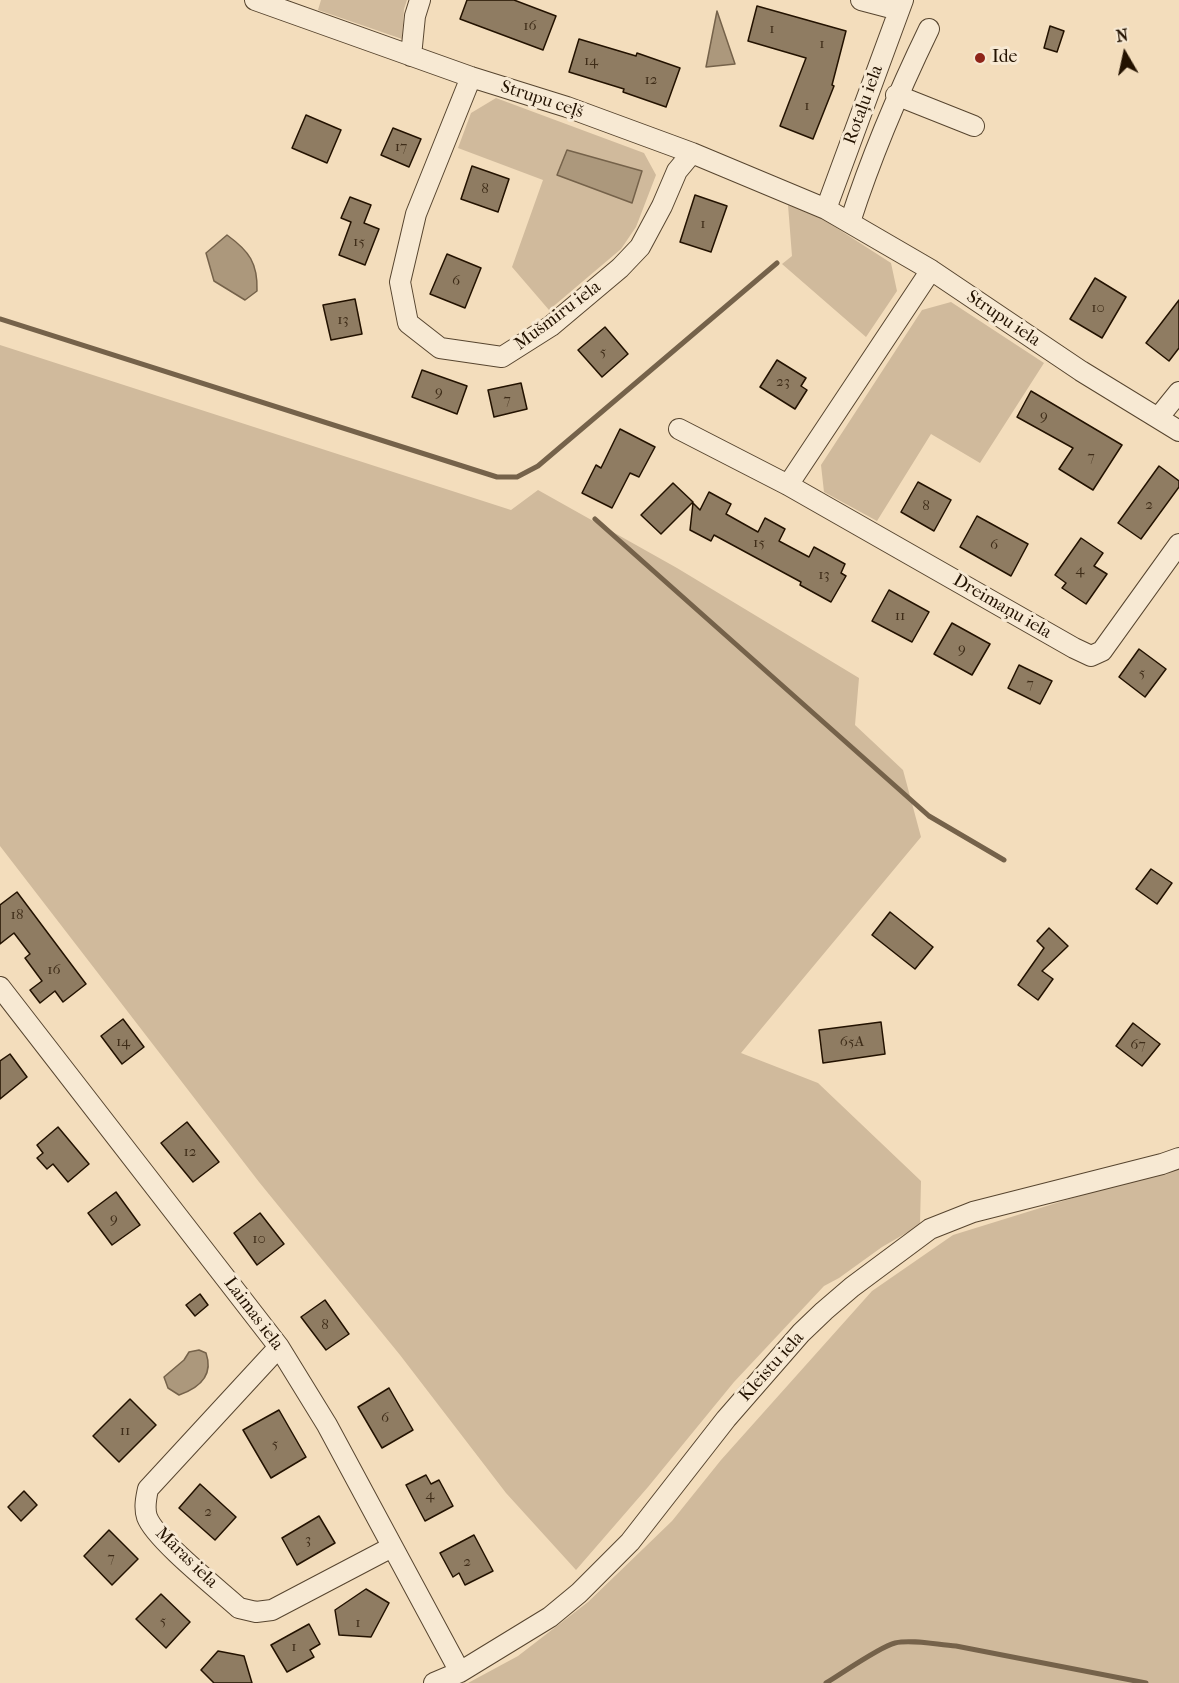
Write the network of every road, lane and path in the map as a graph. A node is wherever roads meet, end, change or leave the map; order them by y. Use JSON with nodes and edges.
{"nodes":[{"id":1,"x":255,"y":0,"type":"edge"},
{"id":2,"x":420,"y":0,"type":"edge"},
{"id":3,"x":861,"y":0,"type":"edge"},
{"id":4,"x":901,"y":5,"type":"edge"},
{"id":5,"x":929,"y":29,"type":"dead end"},
{"id":6,"x":411,"y":56,"type":"junction"},
{"id":7,"x":471,"y":77,"type":"junction"},
{"id":8,"x":896,"y":95,"type":"junction"},
{"id":9,"x":974,"y":126,"type":"dead end"},
{"id":10,"x":692,"y":153,"type":"junction"},
{"id":11,"x":826,"y":209,"type":"junction"},
{"id":12,"x":850,"y":222,"type":"junction"},
{"id":13,"x":931,"y":270,"type":"junction"},
{"id":14,"x":1179,"y":392,"type":"edge"},
{"id":15,"x":1158,"y":418,"type":"junction"},
{"id":16,"x":679,"y":429,"type":"dead end"},
{"id":17,"x":1179,"y":431,"type":"edge"},
{"id":18,"x":788,"y":486,"type":"junction"},
{"id":19,"x":1179,"y":544,"type":"edge"},
{"id":20,"x":0,"y":987,"type":"edge"},
{"id":21,"x":1179,"y":1158,"type":"edge"},
{"id":22,"x":279,"y":1347,"type":"junction"},
{"id":23,"x":392,"y":1547,"type":"junction"},
{"id":24,"x":460,"y":1672,"type":"junction"},
{"id":25,"x":434,"y":1683,"type":"edge"}],
"edges":[{"from":1,"to":6,"type":"street","name":"Strupu ceļš"},
{"from":2,"to":6,"type":"street"},
{"from":3,"to":4,"type":"street"},
{"from":4,"to":11,"type":"street","name":"Rotaļu iela"},
{"from":5,"to":8,"type":"street"},
{"from":6,"to":7,"type":"street","name":"Strupu ceļš"},
{"from":7,"to":10,"type":"street","name":"Strupu ceļš"},
{"from":7,"to":10,"type":"street","name":"Mušmiru iela"},
{"from":8,"to":9,"type":"street"},
{"from":8,"to":12,"type":"street"},
{"from":10,"to":11,"type":"street","name":"Strupu ceļš"},
{"from":11,"to":12,"type":"street","name":"Strupu iela"},
{"from":12,"to":13,"type":"street","name":"Strupu iela"},
{"from":13,"to":15,"type":"street","name":"Strupu iela"},
{"from":13,"to":18,"type":"street"},
{"from":14,"to":15,"type":"street"},
{"from":15,"to":17,"type":"street","name":"Strupu iela"},
{"from":16,"to":18,"type":"street","name":"Dreimaņu iela"},
{"from":18,"to":19,"type":"street","name":"Dreimaņu iela"},
{"from":20,"to":22,"type":"street","name":"Laimas iela"},
{"from":21,"to":24,"type":"street","name":"Kleistu iela"},
{"from":22,"to":23,"type":"street","name":"Laimas iela"},
{"from":22,"to":23,"type":"street","name":"Māras iela"},
{"from":23,"to":24,"type":"street","name":"Laimas iela"},
{"from":24,"to":25,"type":"street","name":"Kleistu iela"}]}
